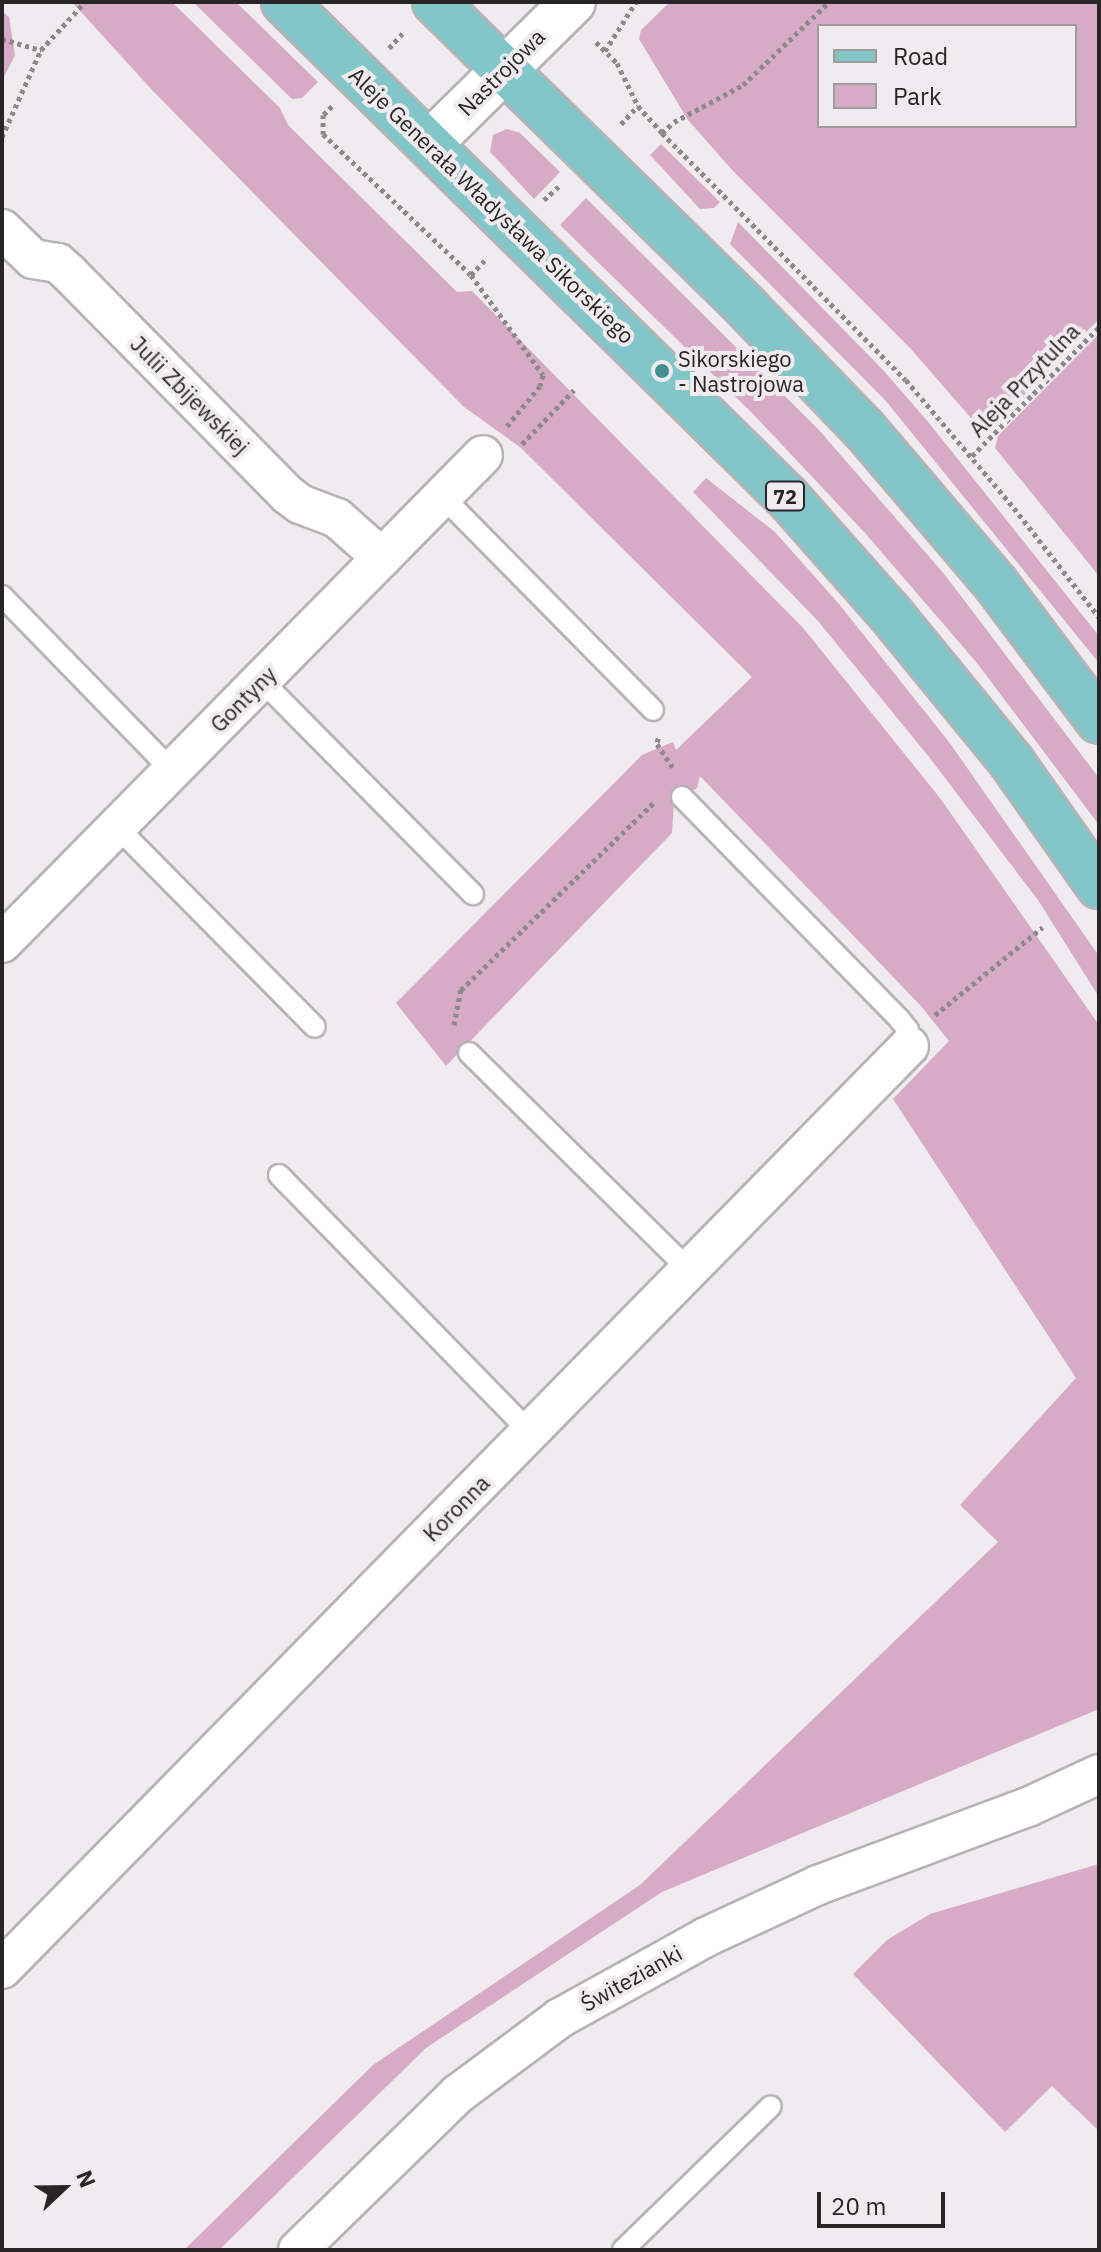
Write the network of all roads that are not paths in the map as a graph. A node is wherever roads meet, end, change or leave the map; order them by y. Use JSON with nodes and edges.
{"nodes":[{"id":1,"x":284,"y":2,"type":"edge"},
{"id":2,"x":435,"y":2,"type":"edge"},
{"id":3,"x":582,"y":19,"type":"edge"},
{"id":4,"x":503,"y":69,"type":"junction"},
{"id":5,"x":429,"y":144,"type":"junction"},
{"id":6,"x":2,"y":229,"type":"edge"},
{"id":7,"x":499,"y":454,"type":"road end"},
{"id":8,"x":443,"y":497,"type":"junction"},
{"id":9,"x":382,"y":558,"type":"junction"},
{"id":10,"x":2,"y":596,"type":"edge"},
{"id":11,"x":262,"y":681,"type":"junction"},
{"id":12,"x":653,"y":710,"type":"road end"},
{"id":13,"x":1099,"y":721,"type":"edge"},
{"id":14,"x":172,"y":771,"type":"junction"},
{"id":15,"x":682,"y":797,"type":"road end"},
{"id":16,"x":117,"y":827,"type":"junction"},
{"id":17,"x":1099,"y":886,"type":"edge"},
{"id":18,"x":473,"y":894,"type":"dead end"},
{"id":19,"x":8,"y":925,"type":"edge"},
{"id":20,"x":315,"y":1027,"type":"dead end"},
{"id":21,"x":909,"y":1046,"type":"joint"},
{"id":22,"x":469,"y":1053,"type":"road end"},
{"id":23,"x":279,"y":1175,"type":"dead end"},
{"id":24,"x":689,"y":1270,"type":"junction"},
{"id":25,"x":530,"y":1432,"type":"junction"},
{"id":26,"x":1099,"y":1774,"type":"edge"},
{"id":27,"x":1099,"y":1794,"type":"edge"},
{"id":28,"x":1028,"y":1807,"type":"junction"},
{"id":29,"x":2,"y":1969,"type":"edge"},
{"id":30,"x":771,"y":2106,"type":"dead end"},
{"id":31,"x":298,"y":2250,"type":"edge"},
{"id":32,"x":623,"y":2250,"type":"edge"}],
"edges":[{"from":1,"to":5,"type":"main road","name":"Aleje Generała Władysława Sikorskiego","number":"72"},
{"from":2,"to":4,"type":"main road"},
{"from":3,"to":4,"type":"street","name":"Nastrojowa"},
{"from":4,"to":5,"type":"street","name":"Nastrojowa"},
{"from":4,"to":13,"type":"main road"},
{"from":5,"to":17,"type":"main road","name":"Aleje Generała Władysława Sikorskiego","number":"72"},
{"from":6,"to":9,"type":"street","name":"Julii Zbijewskiej"},
{"from":7,"to":8,"type":"street","name":"Gontyny"},
{"from":8,"to":9,"type":"street","name":"Gontyny"},
{"from":8,"to":12,"type":"lane"},
{"from":9,"to":11,"type":"street","name":"Gontyny"},
{"from":10,"to":14,"type":"lane"},
{"from":11,"to":14,"type":"street","name":"Gontyny"},
{"from":11,"to":18,"type":"lane"},
{"from":14,"to":16,"type":"street","name":"Gontyny"},
{"from":15,"to":21,"type":"lane"},
{"from":16,"to":19,"type":"street","name":"Gontyny"},
{"from":16,"to":20,"type":"lane"},
{"from":21,"to":24,"type":"street","name":"Koronna"},
{"from":22,"to":24,"type":"lane"},
{"from":23,"to":25,"type":"lane"},
{"from":24,"to":25,"type":"street","name":"Koronna"},
{"from":25,"to":29,"type":"street","name":"Koronna"},
{"from":26,"to":28,"type":"street","name":"Świtezianki"},
{"from":27,"to":28,"type":"street","name":"Świtezianki"},
{"from":28,"to":31,"type":"street","name":"Świtezianki"},
{"from":30,"to":32,"type":"lane"}]}
